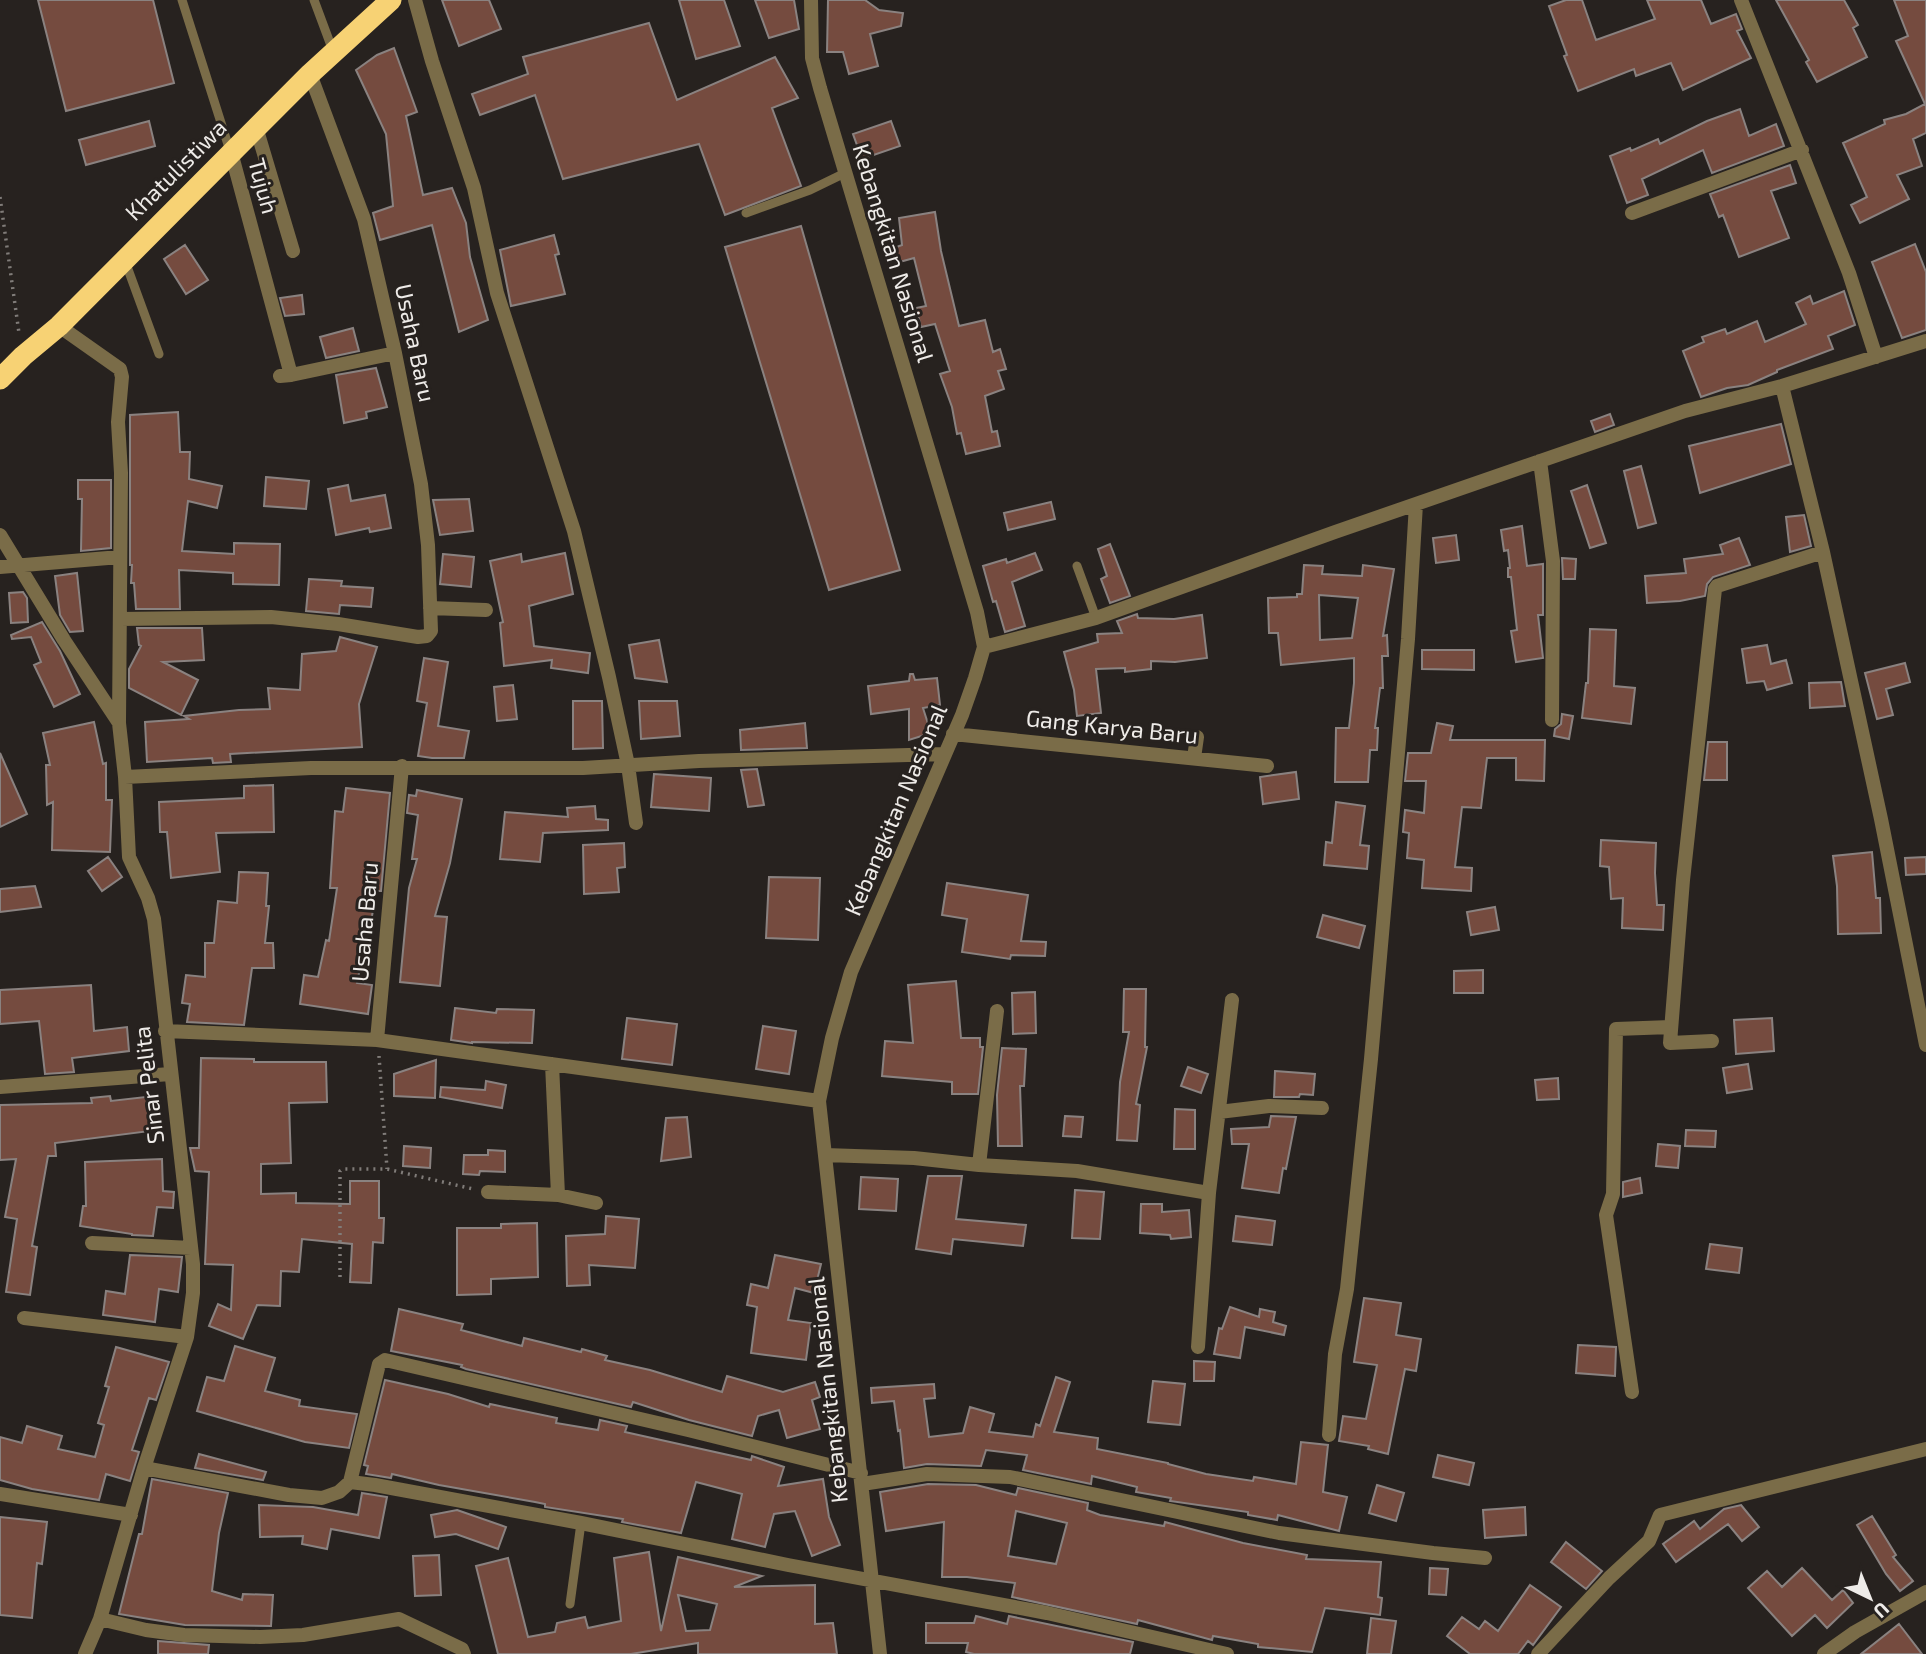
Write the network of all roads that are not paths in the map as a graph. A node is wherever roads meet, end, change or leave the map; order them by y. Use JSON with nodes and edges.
{"nodes":[{"id":1,"x":182,"y":0,"type":"edge"},
{"id":2,"x":314,"y":0,"type":"edge"},
{"id":3,"x":391,"y":0,"type":"edge"},
{"id":4,"x":415,"y":0,"type":"edge"},
{"id":5,"x":811,"y":0,"type":"edge"},
{"id":6,"x":1741,"y":0,"type":"edge"},
{"id":7,"x":334,"y":53,"type":"junction"},
{"id":8,"x":310,"y":74,"type":"junction"},
{"id":9,"x":256,"y":127,"type":"junction"},
{"id":10,"x":1802,"y":150,"type":"junction"},
{"id":11,"x":231,"y":152,"type":"junction"},
{"id":12,"x":845,"y":173,"type":"junction"},
{"id":13,"x":746,"y":213,"type":"dead end"},
{"id":14,"x":1632,"y":213,"type":"dead end"},
{"id":15,"x":293,"y":251,"type":"dead end"},
{"id":16,"x":124,"y":259,"type":"junction"},
{"id":17,"x":59,"y":326,"type":"junction"},
{"id":18,"x":1926,"y":341,"type":"edge"},
{"id":19,"x":395,"y":353,"type":"junction"},
{"id":20,"x":159,"y":354,"type":"dead end"},
{"id":21,"x":1876,"y":358,"type":"junction"},
{"id":22,"x":0,"y":379,"type":"edge"},
{"id":23,"x":1782,"y":386,"type":"junction"},
{"id":24,"x":1540,"y":461,"type":"junction"},
{"id":25,"x":1416,"y":504,"type":"junction"},
{"id":26,"x":0,"y":535,"type":"edge"},
{"id":27,"x":1823,"y":552,"type":"junction"},
{"id":28,"x":120,"y":556,"type":"junction"},
{"id":29,"x":19,"y":566,"type":"junction"},
{"id":30,"x":1077,"y":566,"type":"dead end"},
{"id":31,"x":0,"y":567,"type":"edge"},
{"id":32,"x":430,"y":608,"type":"junction"},
{"id":33,"x":486,"y":610,"type":"dead end"},
{"id":34,"x":1096,"y":618,"type":"junction"},
{"id":35,"x":120,"y":619,"type":"junction"},
{"id":36,"x":984,"y":647,"type":"junction"},
{"id":37,"x":1552,"y":720,"type":"dead end"},
{"id":38,"x":119,"y":723,"type":"junction"},
{"id":39,"x":953,"y":734,"type":"junction"},
{"id":40,"x":1197,"y":737,"type":"dead end"},
{"id":41,"x":943,"y":754,"type":"junction"},
{"id":42,"x":1194,"y":758,"type":"junction"},
{"id":43,"x":628,"y":765,"type":"junction"},
{"id":44,"x":402,"y":766,"type":"junction"},
{"id":45,"x":1267,"y":766,"type":"dead end"},
{"id":46,"x":125,"y":777,"type":"junction"},
{"id":47,"x":636,"y":824,"type":"dead end"},
{"id":48,"x":1233,"y":1000,"type":"dead end"},
{"id":49,"x":997,"y":1011,"type":"dead end"},
{"id":50,"x":1671,"y":1027,"type":"junction"},
{"id":51,"x":165,"y":1031,"type":"junction"},
{"id":52,"x":377,"y":1040,"type":"junction"},
{"id":53,"x":1712,"y":1041,"type":"dead end"},
{"id":54,"x":1926,"y":1045,"type":"edge"},
{"id":55,"x":552,"y":1064,"type":"junction"},
{"id":56,"x":170,"y":1073,"type":"junction"},
{"id":57,"x":0,"y":1087,"type":"edge"},
{"id":58,"x":819,"y":1101,"type":"junction"},
{"id":59,"x":1322,"y":1108,"type":"dead end"},
{"id":60,"x":1219,"y":1112,"type":"junction"},
{"id":61,"x":825,"y":1155,"type":"junction"},
{"id":62,"x":979,"y":1166,"type":"junction"},
{"id":63,"x":488,"y":1192,"type":"road end"},
{"id":64,"x":1209,"y":1193,"type":"junction"},
{"id":65,"x":558,"y":1195,"type":"junction"},
{"id":66,"x":596,"y":1203,"type":"dead end"},
{"id":67,"x":92,"y":1242,"type":"dead end"},
{"id":68,"x":191,"y":1248,"type":"junction"},
{"id":69,"x":24,"y":1318,"type":"dead end"},
{"id":70,"x":187,"y":1337,"type":"junction"},
{"id":71,"x":1198,"y":1347,"type":"dead end"},
{"id":72,"x":1632,"y":1392,"type":"dead end"},
{"id":73,"x":1329,"y":1435,"type":"dead end"},
{"id":74,"x":1926,"y":1449,"type":"edge"},
{"id":75,"x":144,"y":1468,"type":"junction"},
{"id":76,"x":861,"y":1479,"type":"junction"},
{"id":77,"x":350,"y":1482,"type":"junction"},
{"id":78,"x":0,"y":1494,"type":"edge"},
{"id":79,"x":131,"y":1515,"type":"junction"},
{"id":80,"x":581,"y":1523,"type":"junction"},
{"id":81,"x":1485,"y":1558,"type":"dead end"},
{"id":82,"x":872,"y":1580,"type":"junction"},
{"id":83,"x":1926,"y":1592,"type":"edge"},
{"id":84,"x":570,"y":1604,"type":"dead end"},
{"id":85,"x":100,"y":1619,"type":"junction"},
{"id":86,"x":85,"y":1654,"type":"edge"},
{"id":87,"x":464,"y":1654,"type":"edge"},
{"id":88,"x":880,"y":1654,"type":"edge"},
{"id":89,"x":1227,"y":1654,"type":"edge"},
{"id":90,"x":1538,"y":1654,"type":"edge"},
{"id":91,"x":1824,"y":1654,"type":"edge"}],
"edges":[{"from":1,"to":11,"type":"lane","name":"Tujuh"},
{"from":2,"to":7,"type":"lane"},
{"from":3,"to":7,"type":"highway","name":"Khatulistiwa"},
{"from":4,"to":43,"type":"street"},
{"from":5,"to":12,"type":"street","name":"Kebangkitan Nasional"},
{"from":6,"to":10,"type":"street"},
{"from":7,"to":8,"type":"highway","name":"Khatulistiwa"},
{"from":8,"to":9,"type":"highway","name":"Khatulistiwa"},
{"from":8,"to":19,"type":"street","name":"Usaha Baru"},
{"from":9,"to":11,"type":"highway","name":"Khatulistiwa"},
{"from":9,"to":15,"type":"street"},
{"from":10,"to":14,"type":"street"},
{"from":10,"to":21,"type":"street"},
{"from":11,"to":16,"type":"highway","name":"Khatulistiwa"},
{"from":11,"to":19,"type":"street","name":"Tujuh"},
{"from":12,"to":13,"type":"lane"},
{"from":12,"to":36,"type":"street","name":"Kebangkitan Nasional"},
{"from":16,"to":17,"type":"highway","name":"Khatulistiwa"},
{"from":16,"to":20,"type":"lane"},
{"from":17,"to":22,"type":"highway","name":"Khatulistiwa"},
{"from":17,"to":28,"type":"street"},
{"from":18,"to":21,"type":"street"},
{"from":19,"to":32,"type":"street","name":"Usaha Baru"},
{"from":21,"to":23,"type":"street"},
{"from":23,"to":24,"type":"street"},
{"from":23,"to":27,"type":"street"},
{"from":24,"to":25,"type":"street"},
{"from":24,"to":37,"type":"street"},
{"from":25,"to":34,"type":"street"},
{"from":25,"to":73,"type":"street"},
{"from":26,"to":29,"type":"street","name":"Sinar Pelita"},
{"from":27,"to":50,"type":"street"},
{"from":27,"to":54,"type":"street"},
{"from":28,"to":29,"type":"street"},
{"from":28,"to":35,"type":"street"},
{"from":29,"to":31,"type":"street"},
{"from":29,"to":38,"type":"street","name":"Sinar Pelita"},
{"from":30,"to":34,"type":"lane"},
{"from":32,"to":33,"type":"street"},
{"from":32,"to":35,"type":"street","name":"Usaha Baru"},
{"from":34,"to":36,"type":"street"},
{"from":35,"to":38,"type":"street"},
{"from":36,"to":39,"type":"street","name":"Kebangkitan Nasional"},
{"from":38,"to":46,"type":"street","name":"Sinar Pelita"},
{"from":39,"to":41,"type":"street","name":"Kebangkitan Nasional"},
{"from":39,"to":42,"type":"street","name":"Gang Karya Baru"},
{"from":40,"to":42,"type":"street"},
{"from":41,"to":43,"type":"street"},
{"from":41,"to":58,"type":"street","name":"Kebangkitan Nasional"},
{"from":42,"to":45,"type":"street","name":"Gang Karya Baru"},
{"from":43,"to":44,"type":"street"},
{"from":43,"to":47,"type":"street"},
{"from":44,"to":46,"type":"street"},
{"from":44,"to":52,"type":"street","name":"Usaha Baru"},
{"from":46,"to":51,"type":"street","name":"Sinar Pelita"},
{"from":48,"to":60,"type":"street"},
{"from":49,"to":62,"type":"street"},
{"from":50,"to":53,"type":"street"},
{"from":50,"to":72,"type":"street"},
{"from":51,"to":52,"type":"street"},
{"from":51,"to":56,"type":"street","name":"Sinar Pelita"},
{"from":52,"to":55,"type":"street"},
{"from":55,"to":58,"type":"street"},
{"from":55,"to":65,"type":"street"},
{"from":56,"to":57,"type":"street"},
{"from":56,"to":68,"type":"street","name":"Sinar Pelita"},
{"from":58,"to":61,"type":"street","name":"Kebangkitan Nasional"},
{"from":59,"to":60,"type":"street"},
{"from":60,"to":64,"type":"street"},
{"from":61,"to":62,"type":"street"},
{"from":61,"to":76,"type":"street","name":"Kebangkitan Nasional"},
{"from":62,"to":64,"type":"street"},
{"from":63,"to":65,"type":"street"},
{"from":64,"to":71,"type":"street"},
{"from":65,"to":66,"type":"street"},
{"from":67,"to":68,"type":"street"},
{"from":68,"to":70,"type":"street","name":"Sinar Pelita"},
{"from":69,"to":70,"type":"street"},
{"from":70,"to":75,"type":"street","name":"Sinar Pelita"},
{"from":74,"to":90,"type":"street"},
{"from":75,"to":77,"type":"street"},
{"from":75,"to":79,"type":"street","name":"Sinar Pelita"},
{"from":76,"to":77,"type":"street"},
{"from":76,"to":81,"type":"street"},
{"from":76,"to":82,"type":"street","name":"Kebangkitan Nasional"},
{"from":77,"to":80,"type":"street"},
{"from":78,"to":79,"type":"street"},
{"from":79,"to":85,"type":"street","name":"Sinar Pelita"},
{"from":80,"to":82,"type":"street"},
{"from":80,"to":84,"type":"lane"},
{"from":82,"to":88,"type":"street","name":"Kebangkitan Nasional"},
{"from":82,"to":89,"type":"street"},
{"from":83,"to":91,"type":"street"},
{"from":85,"to":86,"type":"street","name":"Sinar Pelita"},
{"from":85,"to":87,"type":"street"}]}
